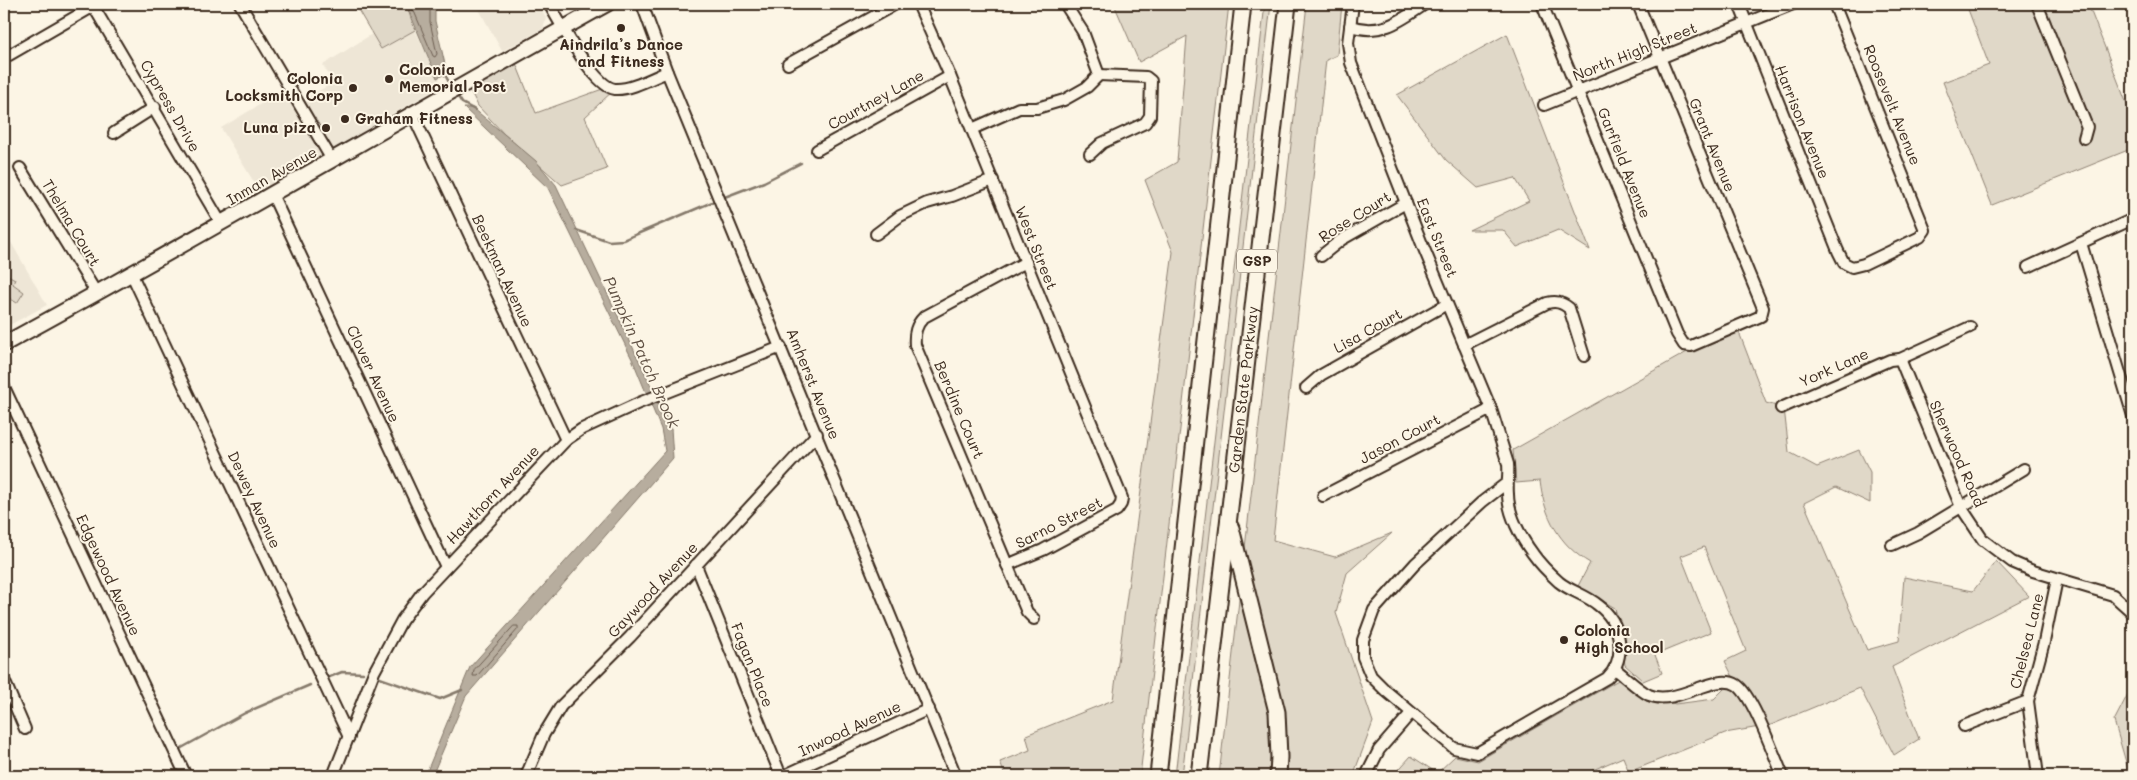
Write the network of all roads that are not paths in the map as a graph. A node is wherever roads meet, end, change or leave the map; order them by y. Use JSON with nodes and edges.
{"nodes":[{"id":1,"x":240,"y":4,"type":"edge"},
{"id":2,"x":549,"y":4,"type":"edge"},
{"id":3,"x":607,"y":4,"type":"edge"},
{"id":4,"x":642,"y":4,"type":"edge"},
{"id":5,"x":896,"y":4,"type":"edge"},
{"id":6,"x":918,"y":4,"type":"edge"},
{"id":7,"x":1065,"y":4,"type":"edge"},
{"id":8,"x":1243,"y":4,"type":"edge"},
{"id":9,"x":1288,"y":4,"type":"edge"},
{"id":10,"x":1353,"y":4,"type":"edge"},
{"id":11,"x":1425,"y":4,"type":"edge"},
{"id":12,"x":1542,"y":4,"type":"edge"},
{"id":13,"x":1638,"y":4,"type":"edge"},
{"id":14,"x":1739,"y":4,"type":"edge"},
{"id":15,"x":1793,"y":4,"type":"edge"},
{"id":16,"x":1834,"y":4,"type":"edge"},
{"id":17,"x":2037,"y":4,"type":"edge"},
{"id":18,"x":93,"y":5,"type":"edge"},
{"id":19,"x":1746,"y":23,"type":"junction"},
{"id":20,"x":1350,"y":26,"type":"junction"},
{"id":21,"x":563,"y":28,"type":"junction"},
{"id":22,"x":4,"y":58,"type":"edge"},
{"id":23,"x":1660,"y":58,"type":"junction"},
{"id":24,"x":788,"y":64,"type":"dead end"},
{"id":25,"x":667,"y":72,"type":"junction"},
{"id":26,"x":1100,"y":75,"type":"junction"},
{"id":27,"x":950,"y":76,"type":"junction"},
{"id":28,"x":1578,"y":91,"type":"junction"},
{"id":29,"x":1544,"y":105,"type":"dead end"},
{"id":30,"x":155,"y":107,"type":"junction"},
{"id":31,"x":412,"y":113,"type":"junction"},
{"id":32,"x":972,"y":129,"type":"junction"},
{"id":33,"x":114,"y":133,"type":"dead end"},
{"id":34,"x":2084,"y":138,"type":"dead end"},
{"id":35,"x":817,"y":150,"type":"dead end"},
{"id":36,"x":1090,"y":154,"type":"dead end"},
{"id":37,"x":332,"y":160,"type":"junction"},
{"id":38,"x":20,"y":168,"type":"dead end"},
{"id":39,"x":993,"y":180,"type":"junction"},
{"id":40,"x":272,"y":194,"type":"junction"},
{"id":41,"x":1406,"y":202,"type":"junction"},
{"id":42,"x":2133,"y":219,"type":"edge"},
{"id":43,"x":221,"y":224,"type":"junction"},
{"id":44,"x":876,"y":234,"type":"dead end"},
{"id":45,"x":2081,"y":243,"type":"junction"},
{"id":46,"x":1838,"y":251,"type":"joint"},
{"id":47,"x":1321,"y":256,"type":"dead end"},
{"id":48,"x":1026,"y":262,"type":"junction"},
{"id":49,"x":2028,"y":267,"type":"dead end"},
{"id":50,"x":132,"y":275,"type":"junction"},
{"id":51,"x":97,"y":294,"type":"junction"},
{"id":52,"x":1447,"y":304,"type":"junction"},
{"id":53,"x":1970,"y":327,"type":"dead end"},
{"id":54,"x":1677,"y":334,"type":"joint"},
{"id":55,"x":4,"y":344,"type":"edge"},
{"id":56,"x":781,"y":346,"type":"junction"},
{"id":57,"x":1464,"y":346,"type":"junction"},
{"id":58,"x":1584,"y":356,"type":"dead end"},
{"id":59,"x":1900,"y":359,"type":"junction"},
{"id":60,"x":4,"y":387,"type":"edge"},
{"id":61,"x":1306,"y":388,"type":"dead end"},
{"id":62,"x":1491,"y":408,"type":"junction"},
{"id":63,"x":1782,"y":408,"type":"dead end"},
{"id":64,"x":2133,"y":416,"type":"edge"},
{"id":65,"x":817,"y":434,"type":"junction"},
{"id":66,"x":566,"y":440,"type":"junction"},
{"id":67,"x":2024,"y":469,"type":"dead end"},
{"id":68,"x":1508,"y":482,"type":"junction"},
{"id":69,"x":1323,"y":496,"type":"dead end"},
{"id":70,"x":1121,"y":504,"type":"joint"},
{"id":71,"x":1961,"y":507,"type":"junction"},
{"id":72,"x":1229,"y":519,"type":"junction"},
{"id":73,"x":1892,"y":545,"type":"dead end"},
{"id":74,"x":696,"y":565,"type":"junction"},
{"id":75,"x":1007,"y":565,"type":"junction"},
{"id":76,"x":446,"y":567,"type":"junction"},
{"id":77,"x":2057,"y":579,"type":"junction"},
{"id":78,"x":2133,"y":613,"type":"edge"},
{"id":79,"x":1034,"y":620,"type":"dead end"},
{"id":80,"x":1615,"y":669,"type":"junction"},
{"id":81,"x":4,"y":680,"type":"edge"},
{"id":82,"x":2028,"y":701,"type":"junction"},
{"id":83,"x":929,"y":709,"type":"junction"},
{"id":84,"x":1411,"y":713,"type":"junction"},
{"id":85,"x":1964,"y":726,"type":"dead end"},
{"id":86,"x":25,"y":729,"type":"dead end"},
{"id":87,"x":349,"y":737,"type":"junction"},
{"id":88,"x":186,"y":776,"type":"edge"},
{"id":89,"x":333,"y":776,"type":"edge"},
{"id":90,"x":526,"y":776,"type":"edge"},
{"id":91,"x":782,"y":776,"type":"edge"},
{"id":92,"x":956,"y":776,"type":"edge"},
{"id":93,"x":1158,"y":776,"type":"edge"},
{"id":94,"x":1199,"y":776,"type":"edge"},
{"id":95,"x":1278,"y":776,"type":"edge"},
{"id":96,"x":1366,"y":776,"type":"edge"},
{"id":97,"x":1783,"y":776,"type":"edge"},
{"id":98,"x":2038,"y":776,"type":"edge"}],
"edges":[{"from":1,"to":37,"type":"street"},
{"from":2,"to":21,"type":"street"},
{"from":3,"to":21,"type":"main road","name":"Inman Avenue"},
{"from":4,"to":25,"type":"street","name":"Amherst Avenue"},
{"from":5,"to":24,"type":"street"},
{"from":6,"to":27,"type":"street","name":"West Street"},
{"from":7,"to":26,"type":"street"},
{"from":8,"to":93,"type":"highway","number":"GSP"},
{"from":9,"to":72,"type":"highway","name":"Garden State Parkway","number":"GSP"},
{"from":10,"to":20,"type":"street","name":"East Street"},
{"from":11,"to":20,"type":"street"},
{"from":12,"to":28,"type":"street","name":"Garfield Avenue"},
{"from":13,"to":23,"type":"street","name":"Grant Avenue"},
{"from":14,"to":19,"type":"street","name":"Harrison Avenue"},
{"from":15,"to":19,"type":"street","name":"North High Street"},
{"from":16,"to":46,"type":"street","name":"Roosevelt Avenue"},
{"from":17,"to":34,"type":"street"},
{"from":18,"to":22,"type":"street"},
{"from":18,"to":30,"type":"street","name":"Cypress Drive"},
{"from":19,"to":23,"type":"street","name":"North High Street"},
{"from":19,"to":46,"type":"street","name":"Harrison Avenue"},
{"from":20,"to":41,"type":"street","name":"East Street"},
{"from":21,"to":25,"type":"street"},
{"from":21,"to":31,"type":"main road","name":"Inman Avenue"},
{"from":23,"to":28,"type":"street","name":"North High Street"},
{"from":23,"to":54,"type":"street","name":"Grant Avenue"},
{"from":25,"to":56,"type":"street","name":"Amherst Avenue"},
{"from":26,"to":32,"type":"street"},
{"from":26,"to":36,"type":"street"},
{"from":27,"to":32,"type":"street","name":"West Street"},
{"from":27,"to":35,"type":"street","name":"Courtney Lane"},
{"from":28,"to":29,"type":"street","name":"North High Street"},
{"from":28,"to":54,"type":"street","name":"Garfield Avenue"},
{"from":30,"to":33,"type":"street"},
{"from":30,"to":43,"type":"street","name":"Cypress Drive"},
{"from":31,"to":37,"type":"main road","name":"Inman Avenue"},
{"from":31,"to":66,"type":"street","name":"Beekman Avenue"},
{"from":32,"to":39,"type":"street","name":"West Street"},
{"from":37,"to":40,"type":"main road","name":"Inman Avenue"},
{"from":38,"to":51,"type":"street","name":"Thelma Court"},
{"from":39,"to":44,"type":"street"},
{"from":39,"to":48,"type":"street","name":"West Street"},
{"from":40,"to":43,"type":"main road","name":"Inman Avenue"},
{"from":40,"to":76,"type":"street","name":"Clover Avenue"},
{"from":41,"to":47,"type":"street","name":"Rose Court"},
{"from":41,"to":52,"type":"street","name":"East Street"},
{"from":42,"to":45,"type":"street"},
{"from":43,"to":50,"type":"main road","name":"Inman Avenue"},
{"from":45,"to":49,"type":"street"},
{"from":45,"to":64,"type":"street"},
{"from":48,"to":70,"type":"street","name":"West Street"},
{"from":48,"to":75,"type":"street","name":"Berdine Court"},
{"from":50,"to":51,"type":"main road","name":"Inman Avenue"},
{"from":50,"to":87,"type":"street","name":"Dewey Avenue"},
{"from":51,"to":55,"type":"main road","name":"Inman Avenue"},
{"from":52,"to":57,"type":"street","name":"East Street"},
{"from":52,"to":61,"type":"street","name":"Lisa Court"},
{"from":53,"to":59,"type":"street","name":"York Lane"},
{"from":56,"to":65,"type":"street","name":"Amherst Avenue"},
{"from":56,"to":66,"type":"street","name":"Hawthorn Avenue"},
{"from":57,"to":58,"type":"street"},
{"from":57,"to":62,"type":"street","name":"East Street"},
{"from":59,"to":63,"type":"street","name":"York Lane"},
{"from":59,"to":71,"type":"street","name":"Sherwood Road"},
{"from":60,"to":88,"type":"street","name":"Edgewood Avenue"},
{"from":62,"to":68,"type":"street","name":"East Street"},
{"from":62,"to":69,"type":"street","name":"Jason Court"},
{"from":65,"to":74,"type":"street","name":"Gaywood Avenue"},
{"from":65,"to":83,"type":"street","name":"Amherst Avenue"},
{"from":66,"to":76,"type":"street","name":"Hawthorn Avenue"},
{"from":67,"to":71,"type":"street"},
{"from":68,"to":80,"type":"street","name":"East Street"},
{"from":68,"to":84,"type":"street"},
{"from":70,"to":75,"type":"street","name":"Sarno Street"},
{"from":71,"to":73,"type":"street"},
{"from":71,"to":77,"type":"street","name":"Sherwood Road"},
{"from":72,"to":94,"type":"highway","name":"Garden State Parkway","number":"GSP"},
{"from":72,"to":95,"type":"highway"},
{"from":74,"to":90,"type":"street","name":"Gaywood Avenue"},
{"from":74,"to":91,"type":"street","name":"Fagan Place"},
{"from":75,"to":79,"type":"street","name":"Berdine Court"},
{"from":76,"to":87,"type":"street","name":"Hawthorn Avenue"},
{"from":77,"to":78,"type":"street","name":"Sherwood Road"},
{"from":77,"to":82,"type":"street","name":"Chelsea Lane"},
{"from":80,"to":84,"type":"street"},
{"from":80,"to":97,"type":"street"},
{"from":81,"to":86,"type":"street"},
{"from":82,"to":85,"type":"street","name":"Chelsea Lane"},
{"from":82,"to":98,"type":"street"},
{"from":83,"to":91,"type":"street","name":"Inwood Avenue"},
{"from":83,"to":92,"type":"street","name":"Amherst Avenue"},
{"from":84,"to":96,"type":"street"},
{"from":87,"to":89,"type":"street","name":"Hawthorn Avenue"}]}
